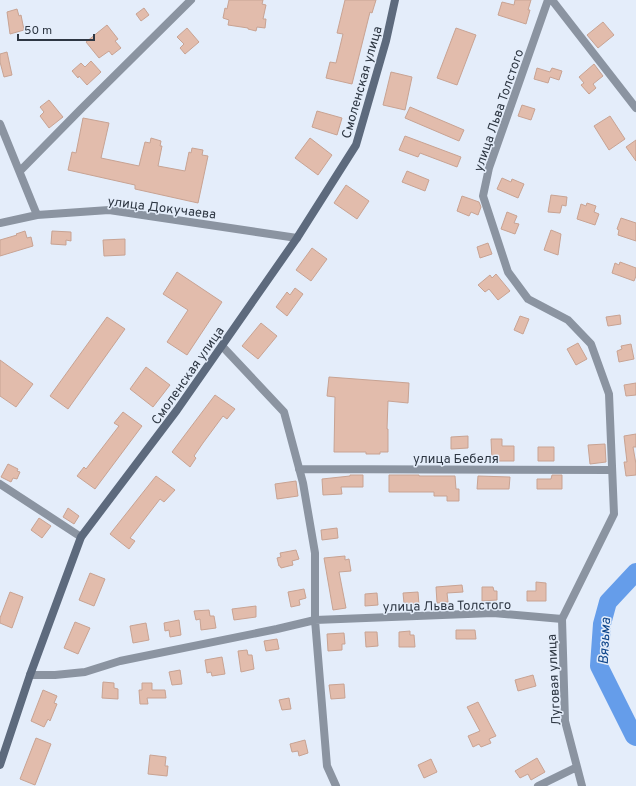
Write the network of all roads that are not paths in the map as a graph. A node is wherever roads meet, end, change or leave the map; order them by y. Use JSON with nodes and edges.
{"nodes":[{"id":1,"x":192,"y":0,"type":"edge"},
{"id":2,"x":396,"y":0,"type":"edge"},
{"id":3,"x":548,"y":0,"type":"edge"},
{"id":4,"x":552,"y":0,"type":"edge"},
{"id":5,"x":636,"y":108,"type":"edge"},
{"id":6,"x":0,"y":124,"type":"edge"},
{"id":7,"x":20,"y":172,"type":"junction"},
{"id":8,"x":37,"y":214,"type":"junction"},
{"id":9,"x":0,"y":223,"type":"edge"},
{"id":10,"x":297,"y":238,"type":"junction"},
{"id":11,"x":222,"y":346,"type":"junction"},
{"id":12,"x":299,"y":469,"type":"junction"},
{"id":13,"x":612,"y":470,"type":"junction"},
{"id":14,"x":0,"y":484,"type":"edge"},
{"id":15,"x":81,"y":537,"type":"junction"},
{"id":16,"x":562,"y":619,"type":"junction"},
{"id":17,"x":315,"y":620,"type":"junction"},
{"id":18,"x":30,"y":675,"type":"junction"},
{"id":19,"x":0,"y":765,"type":"edge"},
{"id":20,"x":577,"y":767,"type":"junction"},
{"id":21,"x":336,"y":786,"type":"edge"},
{"id":22,"x":538,"y":786,"type":"edge"},
{"id":23,"x":582,"y":786,"type":"edge"}],
"edges":[{"from":1,"to":7,"type":"street"},
{"from":2,"to":10,"type":"main road","name":"Смоленская улица"},
{"from":3,"to":13,"type":"street","name":"улица Льва Толстого"},
{"from":4,"to":5,"type":"street"},
{"from":6,"to":7,"type":"street"},
{"from":7,"to":8,"type":"street"},
{"from":8,"to":9,"type":"street","name":"улица Докучаева"},
{"from":8,"to":10,"type":"street","name":"улица Докучаева"},
{"from":10,"to":11,"type":"main road","name":"Смоленская улица"},
{"from":11,"to":12,"type":"street"},
{"from":11,"to":15,"type":"main road","name":"Смоленская улица"},
{"from":12,"to":13,"type":"street","name":"улица Бебеля"},
{"from":12,"to":17,"type":"street"},
{"from":13,"to":16,"type":"street","name":"улица Льва Толстого"},
{"from":14,"to":15,"type":"street"},
{"from":15,"to":18,"type":"main road","name":"Смоленская улица"},
{"from":16,"to":17,"type":"street","name":"улица Льва Толстого"},
{"from":16,"to":20,"type":"street","name":"Луговая улица"},
{"from":17,"to":18,"type":"street","name":"улица Льва Толстого"},
{"from":17,"to":21,"type":"street"},
{"from":18,"to":19,"type":"main road","name":"Смоленская улица"},
{"from":20,"to":22,"type":"street"},
{"from":20,"to":23,"type":"street","name":"Луговая улица"}]}
